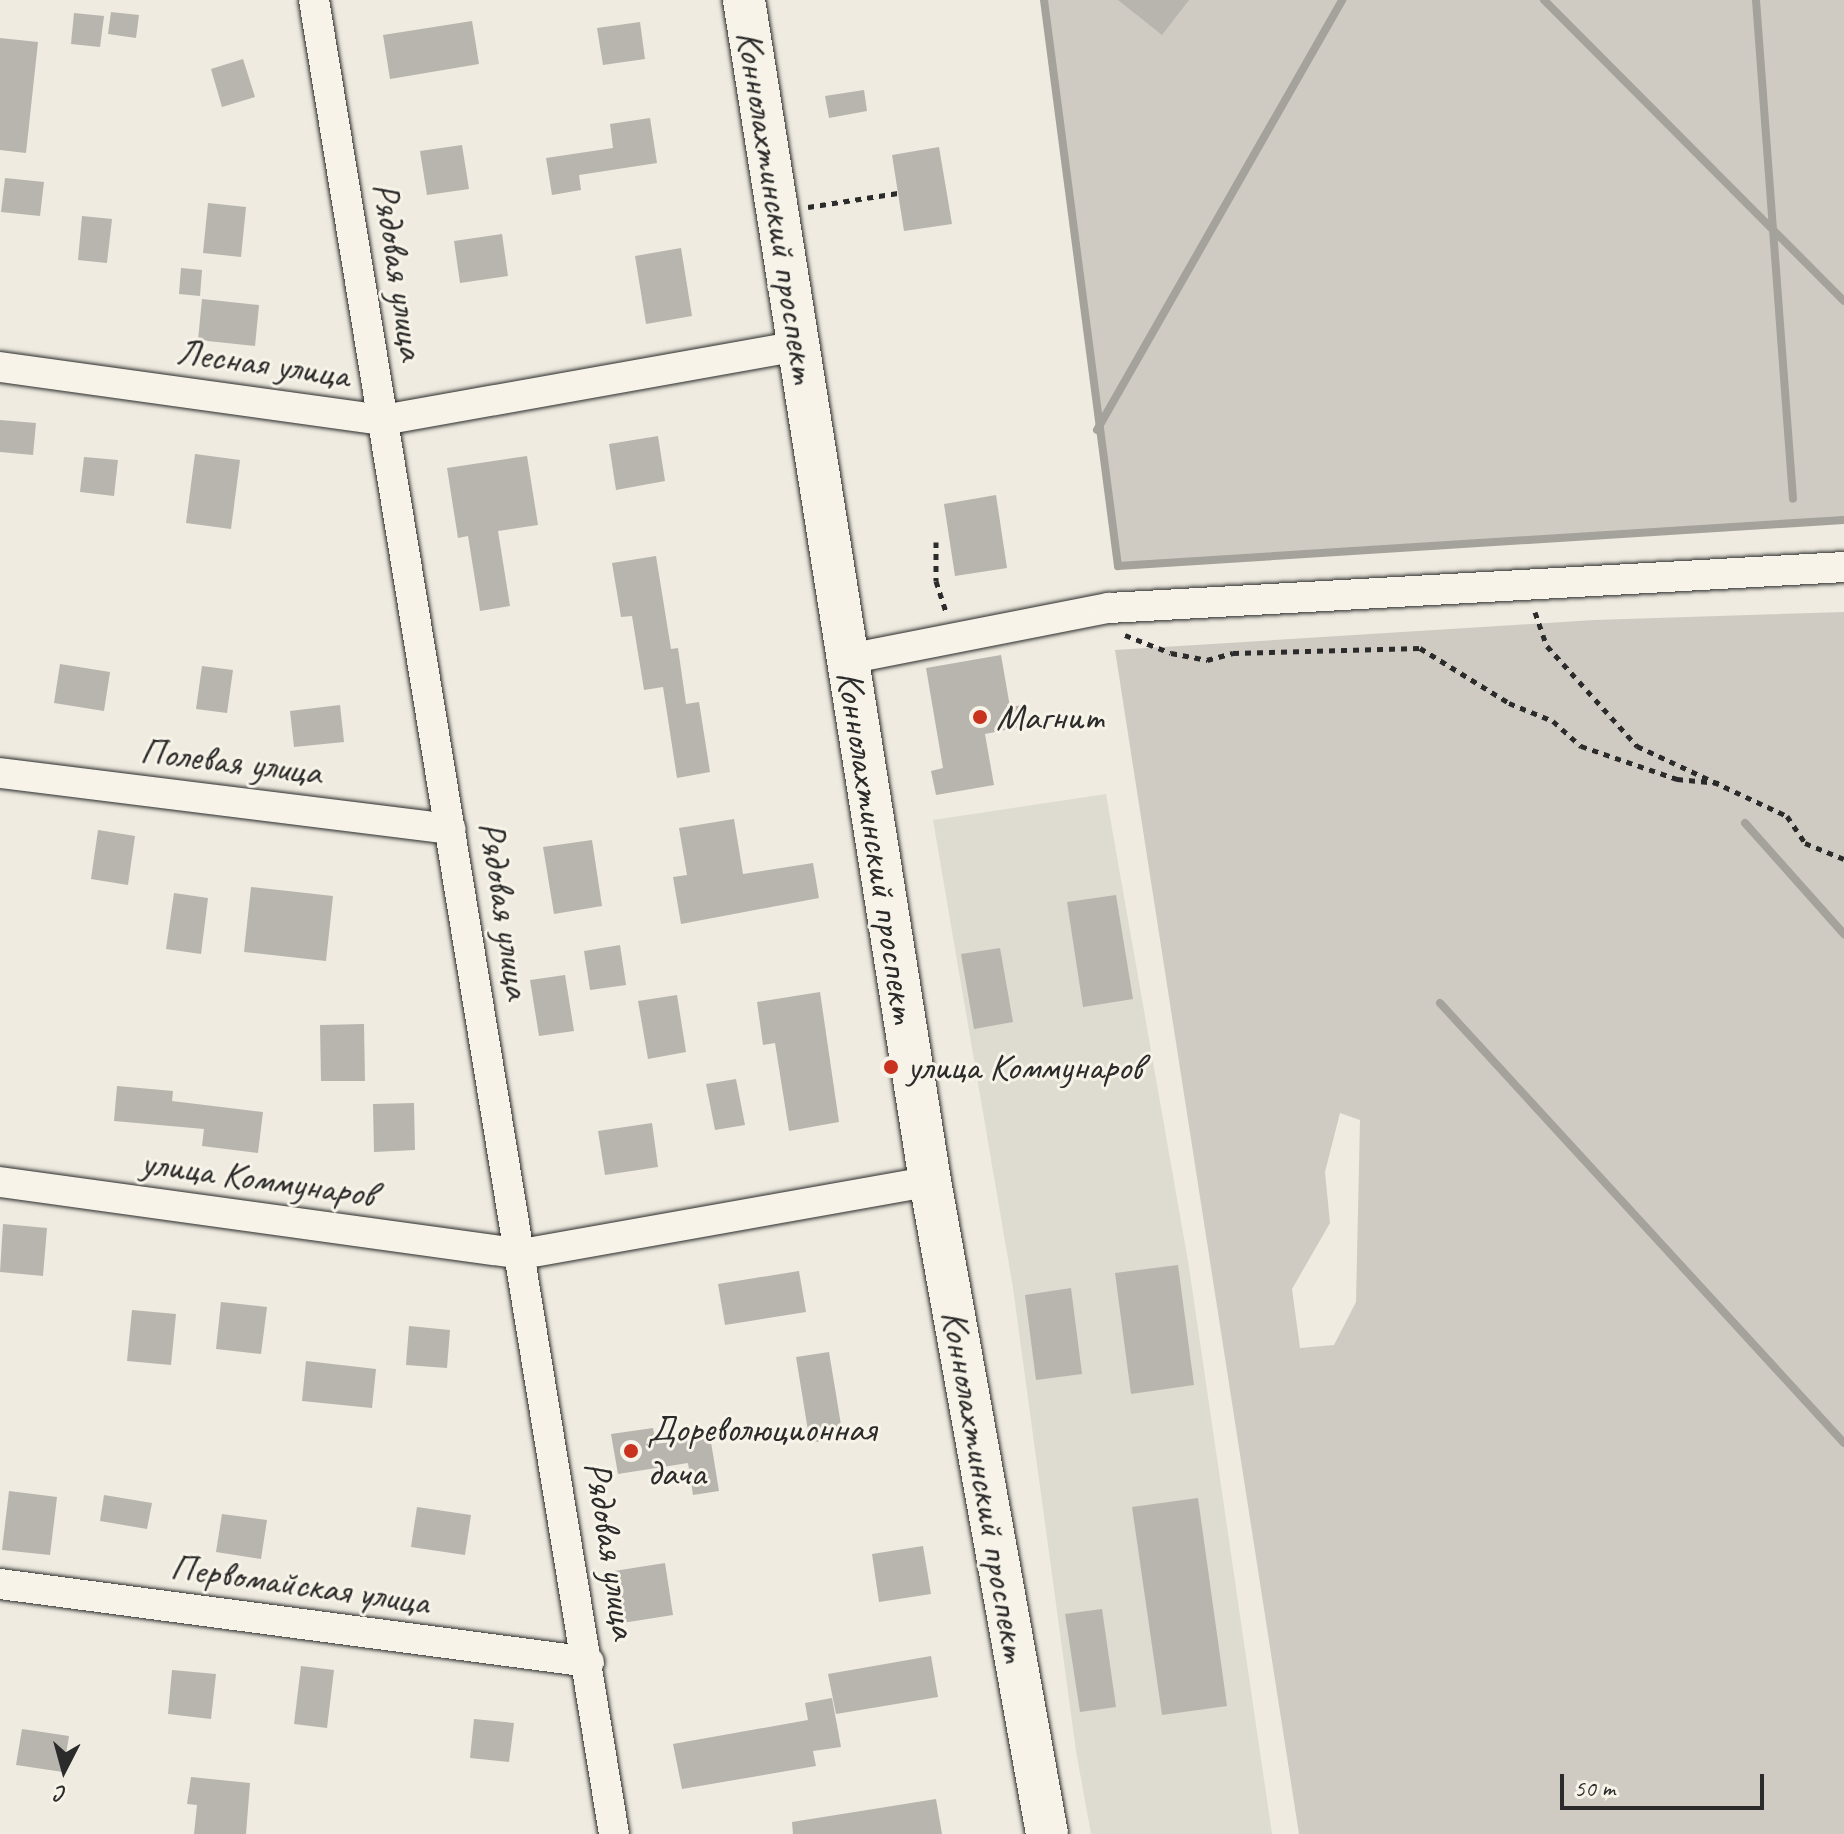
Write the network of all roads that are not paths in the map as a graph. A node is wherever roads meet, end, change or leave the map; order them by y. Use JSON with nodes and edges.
{"nodes":[{"id":1,"x":744,"y":0,"type":"edge"},
{"id":2,"x":305,"y":1,"type":"edge"},
{"id":3,"x":798,"y":346,"type":"junction"},
{"id":4,"x":0,"y":367,"type":"edge"},
{"id":5,"x":383,"y":420,"type":"junction"},
{"id":6,"x":1844,"y":567,"type":"edge"},
{"id":7,"x":848,"y":659,"type":"junction"},
{"id":8,"x":0,"y":773,"type":"edge"},
{"id":9,"x":451,"y":829,"type":"junction"},
{"id":10,"x":930,"y":1181,"type":"junction"},
{"id":11,"x":0,"y":1182,"type":"edge"},
{"id":12,"x":522,"y":1254,"type":"junction"},
{"id":13,"x":0,"y":1584,"type":"edge"},
{"id":14,"x":589,"y":1662,"type":"junction"},
{"id":15,"x":614,"y":1834,"type":"edge"},
{"id":16,"x":1047,"y":1834,"type":"edge"}],
"edges":[{"from":1,"to":3,"type":"main road","name":"Коннолахтинский проспект"},
{"from":2,"to":5,"type":"street","name":"Рядовая улица"},
{"from":3,"to":5,"type":"street","name":"Лесная улица"},
{"from":3,"to":7,"type":"main road","name":"Коннолахтинский проспект"},
{"from":4,"to":5,"type":"street","name":"Лесная улица"},
{"from":5,"to":9,"type":"street","name":"Рядовая улица"},
{"from":6,"to":7,"type":"street"},
{"from":7,"to":10,"type":"main road","name":"Коннолахтинский проспект"},
{"from":8,"to":9,"type":"street","name":"Полевая улица"},
{"from":9,"to":12,"type":"street","name":"Рядовая улица"},
{"from":10,"to":12,"type":"street","name":"улица Коммунаров"},
{"from":10,"to":16,"type":"main road","name":"Коннолахтинский проспект"},
{"from":11,"to":12,"type":"street","name":"улица Коммунаров"},
{"from":12,"to":14,"type":"street","name":"Рядовая улица"},
{"from":13,"to":14,"type":"street","name":"Первомайская улица"},
{"from":14,"to":15,"type":"street","name":"Рядовая улица"}]}
